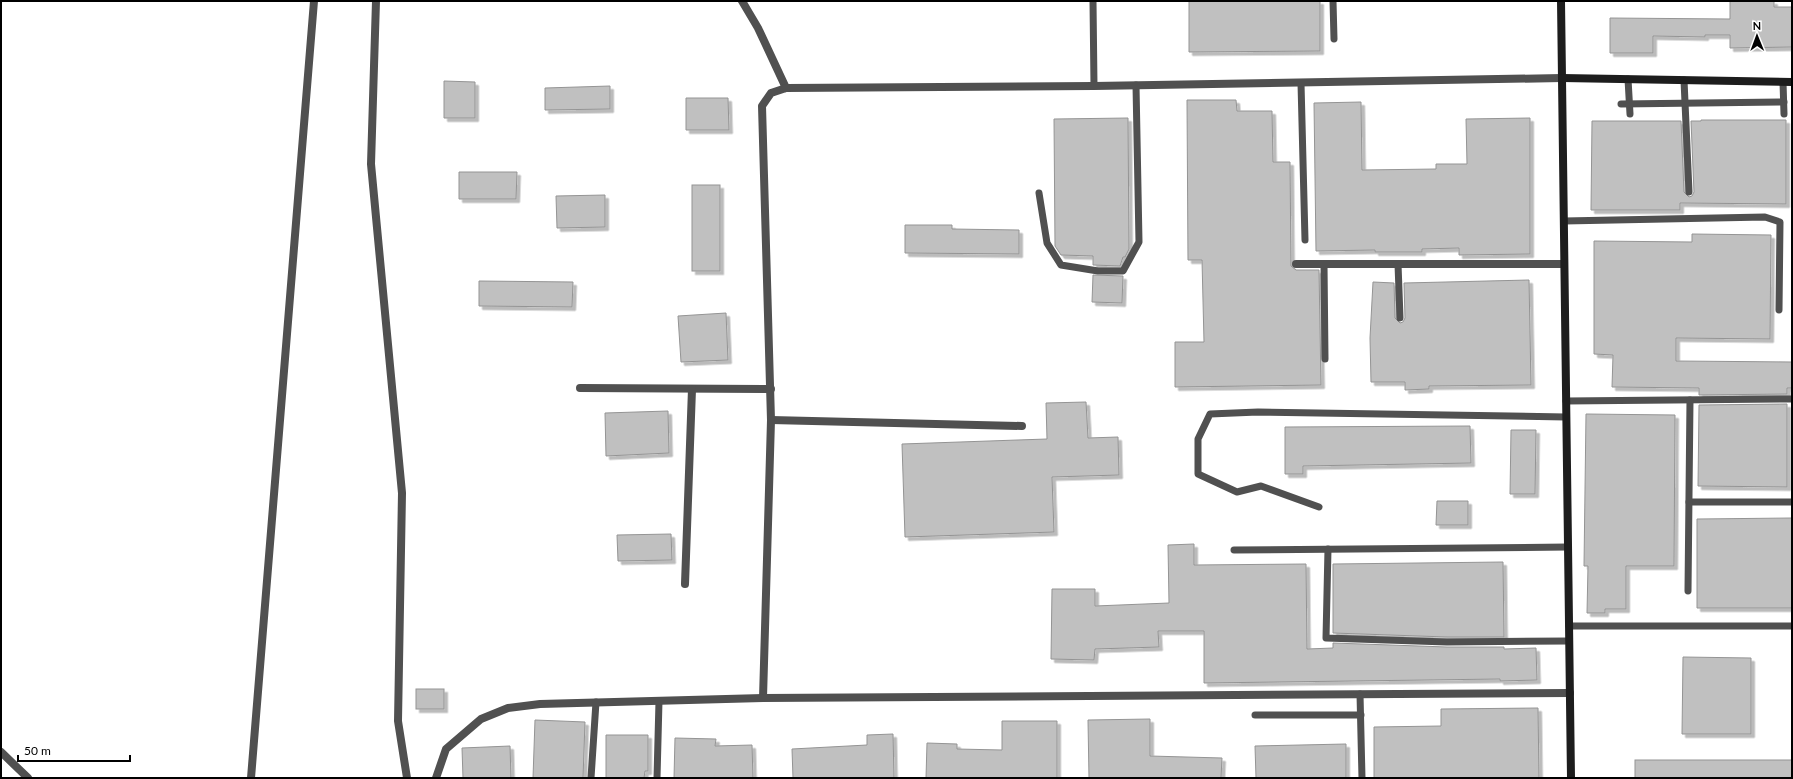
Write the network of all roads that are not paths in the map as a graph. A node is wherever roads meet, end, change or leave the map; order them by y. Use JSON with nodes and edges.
{"nodes":[{"id":1,"x":314,"y":1,"type":"edge"},
{"id":2,"x":376,"y":1,"type":"edge"},
{"id":3,"x":742,"y":1,"type":"edge"},
{"id":4,"x":1093,"y":1,"type":"edge"},
{"id":5,"x":1332,"y":1,"type":"edge"},
{"id":6,"x":1561,"y":1,"type":"edge"},
{"id":7,"x":1334,"y":39,"type":"dead end"},
{"id":8,"x":1562,"y":78,"type":"junction"},
{"id":9,"x":1628,"y":79,"type":"junction"},
{"id":10,"x":1684,"y":80,"type":"junction"},
{"id":11,"x":1788,"y":82,"type":"edge"},
{"id":12,"x":1301,"y":83,"type":"junction"},
{"id":13,"x":1136,"y":85,"type":"junction"},
{"id":14,"x":1094,"y":86,"type":"junction"},
{"id":15,"x":786,"y":88,"type":"junction"},
{"id":16,"x":1784,"y":102,"type":"junction"},
{"id":17,"x":1621,"y":104,"type":"dead end"},
{"id":18,"x":1629,"y":104,"type":"junction"},
{"id":19,"x":1684,"y":104,"type":"junction"},
{"id":20,"x":1630,"y":114,"type":"dead end"},
{"id":21,"x":1784,"y":114,"type":"dead end"},
{"id":22,"x":1689,"y":192,"type":"dead end"},
{"id":23,"x":1039,"y":193,"type":"dead end"},
{"id":24,"x":1564,"y":221,"type":"junction"},
{"id":25,"x":1305,"y":240,"type":"dead end"},
{"id":26,"x":1296,"y":264,"type":"dead end"},
{"id":27,"x":1324,"y":264,"type":"junction"},
{"id":28,"x":1398,"y":264,"type":"junction"},
{"id":29,"x":1564,"y":264,"type":"junction"},
{"id":30,"x":1780,"y":310,"type":"dead end"},
{"id":31,"x":1400,"y":318,"type":"dead end"},
{"id":32,"x":1325,"y":359,"type":"dead end"},
{"id":33,"x":580,"y":388,"type":"dead end"},
{"id":34,"x":692,"y":389,"type":"junction"},
{"id":35,"x":771,"y":389,"type":"junction"},
{"id":36,"x":1792,"y":399,"type":"edge"},
{"id":37,"x":1690,"y":400,"type":"junction"},
{"id":38,"x":1566,"y":401,"type":"junction"},
{"id":39,"x":1566,"y":417,"type":"junction"},
{"id":40,"x":771,"y":420,"type":"junction"},
{"id":41,"x":1022,"y":426,"type":"dead end"},
{"id":42,"x":1689,"y":502,"type":"junction"},
{"id":43,"x":1792,"y":502,"type":"edge"},
{"id":44,"x":1319,"y":507,"type":"dead end"},
{"id":45,"x":1568,"y":546,"type":"junction"},
{"id":46,"x":1328,"y":549,"type":"junction"},
{"id":47,"x":1234,"y":550,"type":"dead end"},
{"id":48,"x":685,"y":584,"type":"dead end"},
{"id":49,"x":1688,"y":592,"type":"dead end"},
{"id":50,"x":1569,"y":626,"type":"junction"},
{"id":51,"x":1792,"y":626,"type":"edge"},
{"id":52,"x":1569,"y":641,"type":"junction"},
{"id":53,"x":1570,"y":693,"type":"junction"},
{"id":54,"x":1360,"y":694,"type":"junction"},
{"id":55,"x":763,"y":698,"type":"junction"},
{"id":56,"x":659,"y":701,"type":"junction"},
{"id":57,"x":596,"y":702,"type":"junction"},
{"id":58,"x":1255,"y":715,"type":"dead end"},
{"id":59,"x":1361,"y":715,"type":"junction"},
{"id":60,"x":1,"y":752,"type":"edge"},
{"id":61,"x":28,"y":778,"type":"edge"},
{"id":62,"x":251,"y":778,"type":"edge"},
{"id":63,"x":407,"y":778,"type":"edge"},
{"id":64,"x":436,"y":778,"type":"edge"},
{"id":65,"x":591,"y":778,"type":"edge"},
{"id":66,"x":658,"y":778,"type":"edge"},
{"id":67,"x":1362,"y":778,"type":"edge"},
{"id":68,"x":1571,"y":778,"type":"edge"}],
"edges":[{"from":1,"to":62,"type":"street"},
{"from":2,"to":63,"type":"street"},
{"from":3,"to":15,"type":"street"},
{"from":4,"to":14,"type":"lane"},
{"from":5,"to":7,"type":"lane"},
{"from":6,"to":8,"type":"street"},
{"from":8,"to":9,"type":"street"},
{"from":8,"to":12,"type":"street"},
{"from":8,"to":24,"type":"street"},
{"from":9,"to":10,"type":"street"},
{"from":9,"to":18,"type":"lane"},
{"from":10,"to":11,"type":"street"},
{"from":10,"to":19,"type":"lane"},
{"from":11,"to":16,"type":"lane"},
{"from":12,"to":13,"type":"street"},
{"from":12,"to":25,"type":"lane"},
{"from":13,"to":14,"type":"street"},
{"from":13,"to":23,"type":"lane"},
{"from":14,"to":15,"type":"street"},
{"from":15,"to":35,"type":"street"},
{"from":16,"to":19,"type":"lane"},
{"from":16,"to":21,"type":"lane"},
{"from":17,"to":18,"type":"lane"},
{"from":18,"to":19,"type":"lane"},
{"from":18,"to":20,"type":"lane"},
{"from":19,"to":22,"type":"lane"},
{"from":24,"to":29,"type":"street"},
{"from":24,"to":30,"type":"lane"},
{"from":26,"to":27,"type":"street"},
{"from":27,"to":28,"type":"street"},
{"from":27,"to":32,"type":"lane"},
{"from":28,"to":29,"type":"street"},
{"from":28,"to":31,"type":"lane"},
{"from":29,"to":38,"type":"street"},
{"from":33,"to":34,"type":"street"},
{"from":34,"to":35,"type":"street"},
{"from":34,"to":48,"type":"street"},
{"from":35,"to":40,"type":"street"},
{"from":36,"to":37,"type":"lane"},
{"from":37,"to":38,"type":"lane"},
{"from":37,"to":42,"type":"lane"},
{"from":38,"to":39,"type":"street"},
{"from":39,"to":44,"type":"lane"},
{"from":39,"to":45,"type":"street"},
{"from":40,"to":41,"type":"street"},
{"from":40,"to":55,"type":"street"},
{"from":42,"to":43,"type":"lane"},
{"from":42,"to":49,"type":"lane"},
{"from":45,"to":46,"type":"lane"},
{"from":45,"to":50,"type":"street"},
{"from":46,"to":47,"type":"lane"},
{"from":46,"to":52,"type":"lane"},
{"from":50,"to":51,"type":"lane"},
{"from":50,"to":52,"type":"street"},
{"from":52,"to":53,"type":"street"},
{"from":53,"to":54,"type":"street"},
{"from":53,"to":68,"type":"street"},
{"from":54,"to":55,"type":"street"},
{"from":54,"to":59,"type":"lane"},
{"from":55,"to":56,"type":"street"},
{"from":56,"to":57,"type":"street"},
{"from":56,"to":66,"type":"lane"},
{"from":57,"to":64,"type":"street"},
{"from":57,"to":65,"type":"lane"},
{"from":58,"to":59,"type":"lane"},
{"from":59,"to":67,"type":"lane"},
{"from":60,"to":61,"type":"street"}]}
